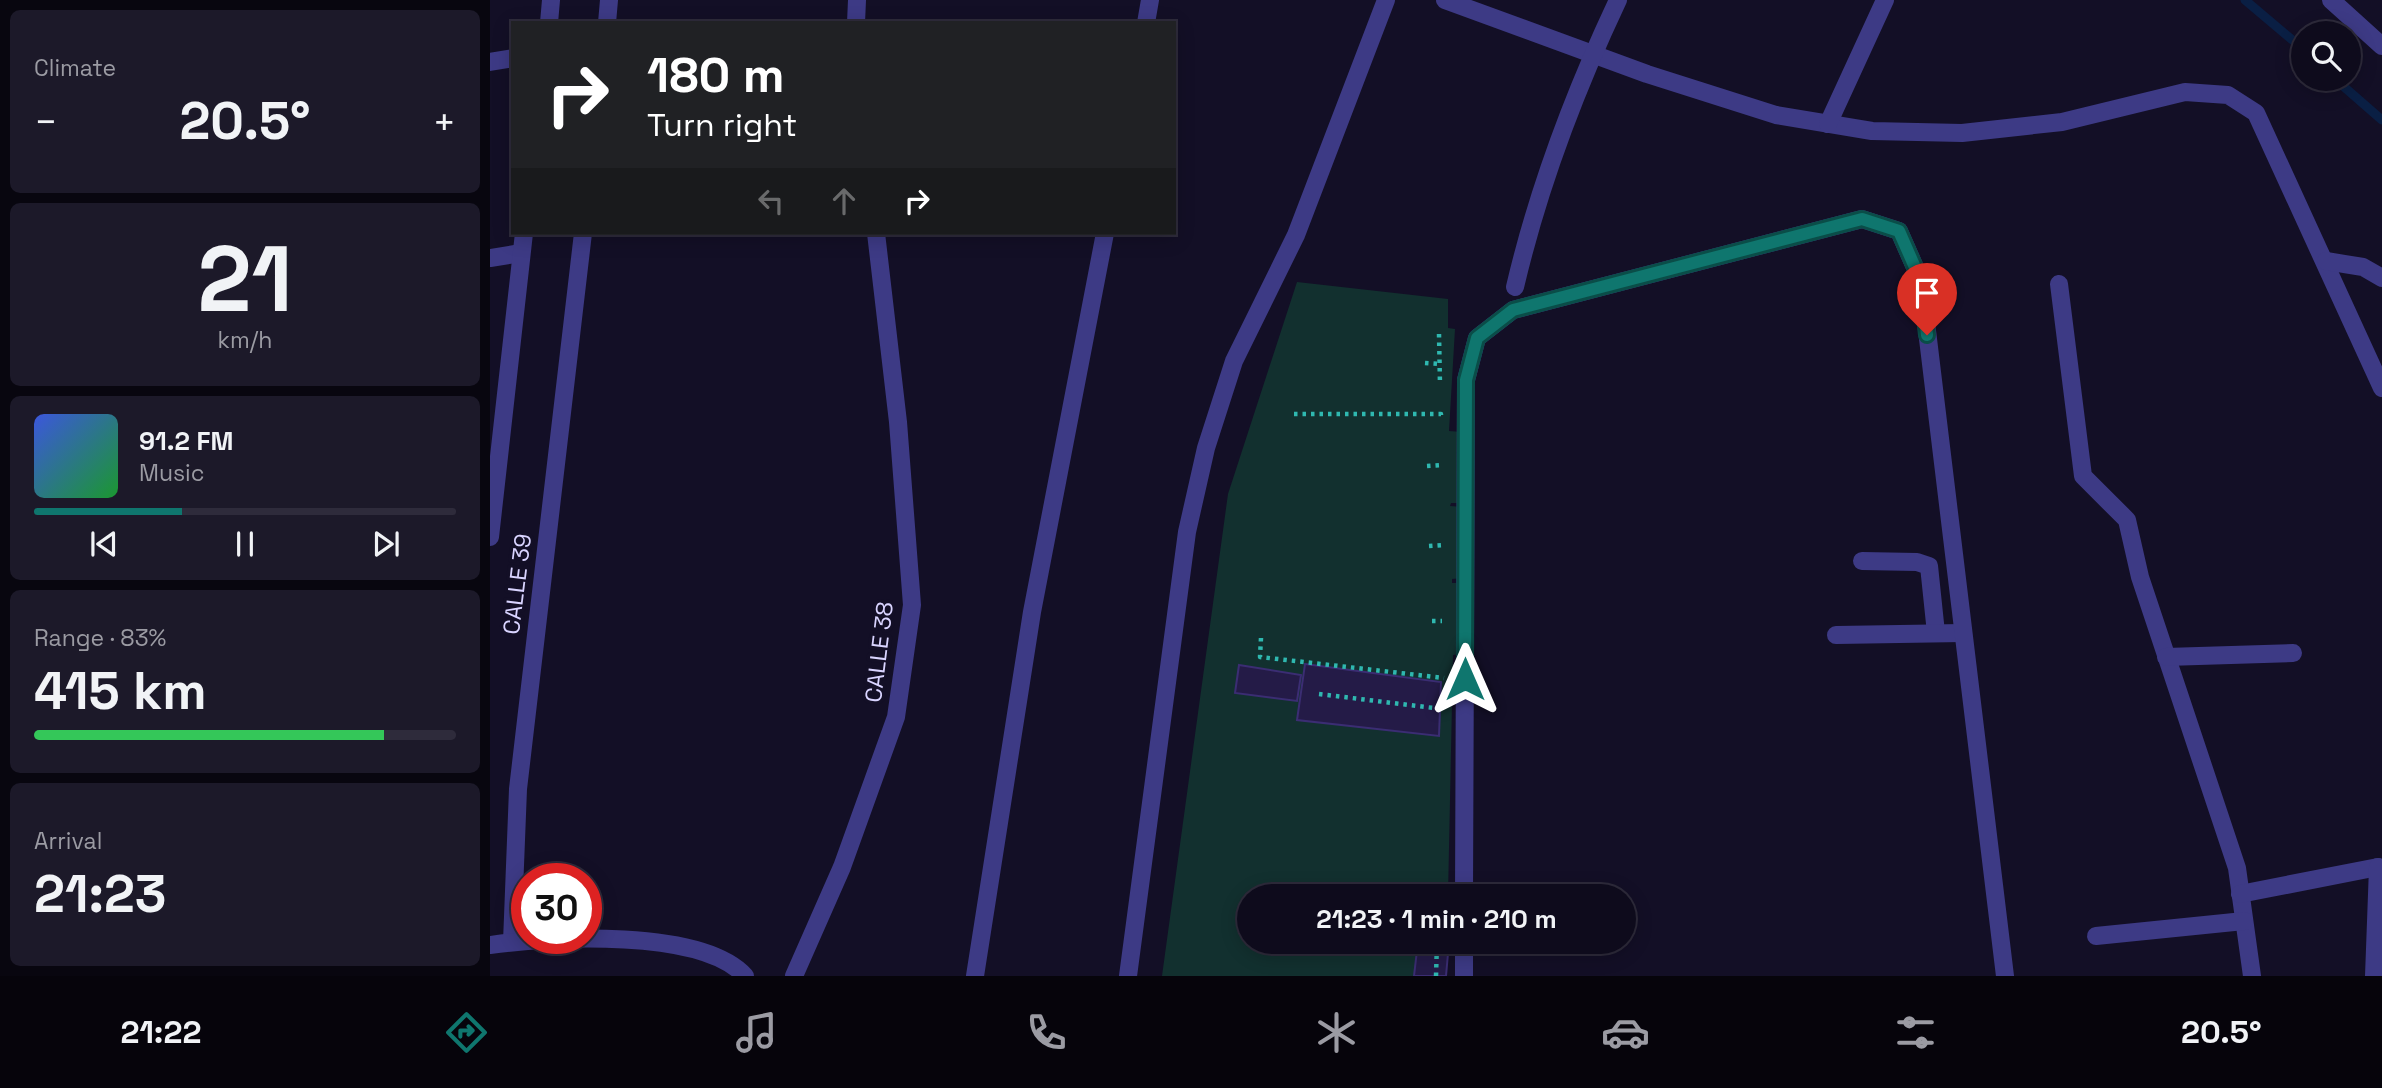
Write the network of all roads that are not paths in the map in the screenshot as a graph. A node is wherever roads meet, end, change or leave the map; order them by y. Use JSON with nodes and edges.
{"nodes":[{"id":1,"x":551,"y":0,"type":"edge"},
{"id":2,"x":609,"y":0,"type":"edge"},
{"id":3,"x":857,"y":0,"type":"edge"},
{"id":4,"x":1150,"y":0,"type":"edge"},
{"id":5,"x":1385,"y":0,"type":"edge"},
{"id":6,"x":1445,"y":0,"type":"edge"},
{"id":7,"x":1618,"y":0,"type":"edge"},
{"id":8,"x":1885,"y":0,"type":"edge"},
{"id":9,"x":2331,"y":0,"type":"edge"},
{"id":10,"x":2351,"y":7,"type":"edge"},
{"id":11,"x":549,"y":21,"type":"edge"},
{"id":12,"x":607,"y":21,"type":"edge"},
{"id":13,"x":856,"y":21,"type":"edge"},
{"id":14,"x":1146,"y":21,"type":"edge"},
{"id":15,"x":2382,"y":46,"type":"edge"},
{"id":16,"x":1593,"y":54,"type":"junction"},
{"id":17,"x":511,"y":58,"type":"edge"},
{"id":18,"x":490,"y":62,"type":"edge"},
{"id":19,"x":1828,"y":124,"type":"junction"},
{"id":20,"x":524,"y":235,"type":"edge"},
{"id":21,"x":583,"y":235,"type":"edge"},
{"id":22,"x":876,"y":235,"type":"edge"},
{"id":23,"x":1105,"y":235,"type":"edge"},
{"id":24,"x":521,"y":253,"type":"junction"},
{"id":25,"x":490,"y":258,"type":"edge"},
{"id":26,"x":2326,"y":261,"type":"junction"},
{"id":27,"x":2382,"y":278,"type":"edge"},
{"id":28,"x":2059,"y":284,"type":"dead end"},
{"id":29,"x":1515,"y":287,"type":"dead end"},
{"id":30,"x":2382,"y":388,"type":"edge"},
{"id":31,"x":494,"y":465,"type":"edge"},
{"id":32,"x":490,"y":537,"type":"edge"},
{"id":33,"x":1862,"y":561,"type":"dead end"},
{"id":34,"x":1936,"y":633,"type":"junction"},
{"id":35,"x":1964,"y":633,"type":"junction"},
{"id":36,"x":1836,"y":635,"type":"dead end"},
{"id":37,"x":2293,"y":653,"type":"dead end"},
{"id":38,"x":2166,"y":657,"type":"junction"},
{"id":39,"x":515,"y":863,"type":"edge"},
{"id":40,"x":2380,"y":871,"type":"edge"},
{"id":41,"x":1464,"y":884,"type":"edge"},
{"id":42,"x":2240,"y":894,"type":"junction"},
{"id":43,"x":2244,"y":921,"type":"junction"},
{"id":44,"x":2096,"y":936,"type":"dead end"},
{"id":45,"x":602,"y":941,"type":"edge"},
{"id":46,"x":511,"y":942,"type":"edge"},
{"id":47,"x":490,"y":945,"type":"edge"},
{"id":48,"x":1464,"y":954,"type":"edge"},
{"id":49,"x":745,"y":976,"type":"edge"},
{"id":50,"x":794,"y":976,"type":"edge"},
{"id":51,"x":975,"y":976,"type":"edge"},
{"id":52,"x":1128,"y":976,"type":"edge"},
{"id":53,"x":1464,"y":976,"type":"edge"},
{"id":54,"x":2005,"y":976,"type":"edge"},
{"id":55,"x":2252,"y":976,"type":"edge"},
{"id":56,"x":2376,"y":976,"type":"edge"}],
"edges":[{"from":1,"to":11,"type":"street"},
{"from":2,"to":12,"type":"street"},
{"from":3,"to":13,"type":"street"},
{"from":4,"to":14,"type":"street"},
{"from":5,"to":52,"type":"street"},
{"from":6,"to":16,"type":"street"},
{"from":7,"to":16,"type":"street"},
{"from":8,"to":19,"type":"street"},
{"from":9,"to":10,"type":"street"},
{"from":10,"to":15,"type":"street"},
{"from":16,"to":19,"type":"street"},
{"from":16,"to":29,"type":"street"},
{"from":17,"to":18,"type":"street"},
{"from":19,"to":26,"type":"street"},
{"from":20,"to":24,"type":"street"},
{"from":21,"to":39,"type":"street","name":"CALLE 39"},
{"from":22,"to":50,"type":"street","name":"CALLE 38"},
{"from":23,"to":51,"type":"street"},
{"from":24,"to":25,"type":"street"},
{"from":24,"to":31,"type":"street"},
{"from":26,"to":27,"type":"street"},
{"from":26,"to":30,"type":"street"},
{"from":28,"to":38,"type":"street"},
{"from":31,"to":32,"type":"street"},
{"from":33,"to":34,"type":"street"},
{"from":34,"to":35,"type":"street"},
{"from":34,"to":36,"type":"street"},
{"from":35,"to":41,"type":"street"},
{"from":35,"to":54,"type":"street"},
{"from":37,"to":38,"type":"street"},
{"from":38,"to":42,"type":"street"},
{"from":40,"to":42,"type":"street"},
{"from":40,"to":56,"type":"street"},
{"from":42,"to":43,"type":"street"},
{"from":43,"to":44,"type":"street"},
{"from":43,"to":55,"type":"street"},
{"from":45,"to":49,"type":"street"},
{"from":46,"to":47,"type":"street"},
{"from":48,"to":53,"type":"street"}]}
